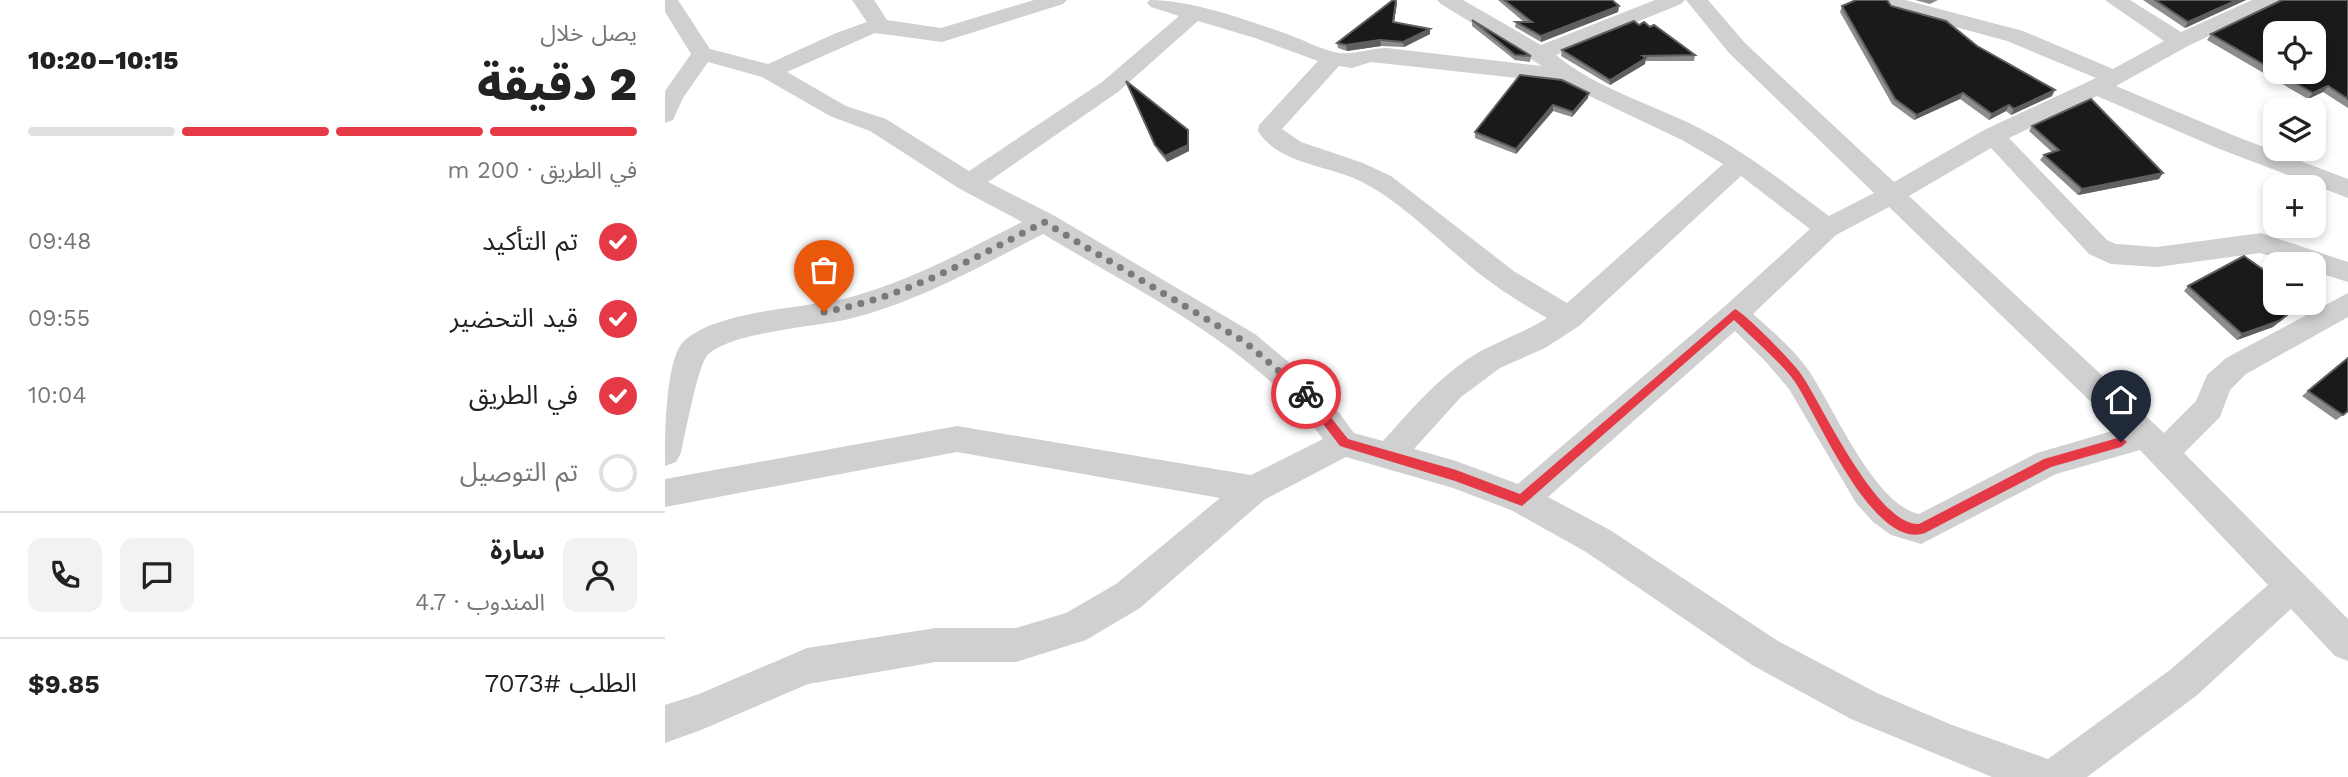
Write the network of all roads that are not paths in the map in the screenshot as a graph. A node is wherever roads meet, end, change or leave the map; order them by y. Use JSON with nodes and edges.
{"nodes":[{"id":1,"x":863,"y":0,"type":"edge"},
{"id":2,"x":1056,"y":0,"type":"edge"},
{"id":3,"x":1448,"y":0,"type":"edge"},
{"id":4,"x":1674,"y":0,"type":"edge"},
{"id":5,"x":1697,"y":0,"type":"edge"},
{"id":6,"x":1894,"y":0,"type":"edge"},
{"id":7,"x":2116,"y":0,"type":"edge"},
{"id":8,"x":2269,"y":0,"type":"edge"},
{"id":9,"x":1161,"y":1,"type":"edge"},
{"id":10,"x":671,"y":14,"type":"edge"},
{"id":11,"x":1194,"y":14,"type":"junction"},
{"id":12,"x":880,"y":26,"type":"junction"},
{"id":13,"x":2180,"y":41,"type":"junction"},
{"id":14,"x":1540,"y":53,"type":"junction"},
{"id":15,"x":702,"y":54,"type":"junction"},
{"id":16,"x":1333,"y":59,"type":"junction"},
{"id":17,"x":770,"y":72,"type":"junction"},
{"id":18,"x":1567,"y":76,"type":"junction"},
{"id":19,"x":2105,"y":82,"type":"junction"},
{"id":20,"x":673,"y":86,"type":"edge"},
{"id":21,"x":665,"y":114,"type":"edge"},
{"id":22,"x":1993,"y":136,"type":"junction"},
{"id":23,"x":1740,"y":163,"type":"junction"},
{"id":24,"x":969,"y":183,"type":"junction"},
{"id":25,"x":2348,"y":188,"type":"edge"},
{"id":26,"x":1892,"y":195,"type":"junction"},
{"id":27,"x":1044,"y":222,"type":"junction"},
{"id":28,"x":1827,"y":228,"type":"junction"},
{"id":29,"x":2348,"y":272,"type":"edge"},
{"id":30,"x":2348,"y":304,"type":"edge"},
{"id":31,"x":1735,"y":314,"type":"junction"},
{"id":32,"x":1569,"y":318,"type":"junction"},
{"id":33,"x":1344,"y":443,"type":"junction"},
{"id":34,"x":2154,"y":444,"type":"junction"},
{"id":35,"x":665,"y":453,"type":"edge"},
{"id":36,"x":1389,"y":456,"type":"junction"},
{"id":37,"x":1253,"y":490,"type":"junction"},
{"id":38,"x":665,"y":493,"type":"edge"},
{"id":39,"x":1522,"y":500,"type":"junction"},
{"id":40,"x":2291,"y":587,"type":"junction"},
{"id":41,"x":2348,"y":644,"type":"edge"},
{"id":42,"x":665,"y":724,"type":"edge"},
{"id":43,"x":2046,"y":777,"type":"edge"},
{"id":44,"x":2055,"y":777,"type":"edge"}],
"edges":[{"from":1,"to":12,"type":"street"},
{"from":2,"to":12,"type":"street"},
{"from":3,"to":14,"type":"street"},
{"from":4,"to":14,"type":"street"},
{"from":5,"to":26,"type":"street"},
{"from":6,"to":19,"type":"street"},
{"from":7,"to":13,"type":"street"},
{"from":8,"to":13,"type":"street"},
{"from":9,"to":11,"type":"street"},
{"from":10,"to":15,"type":"street"},
{"from":11,"to":16,"type":"street"},
{"from":11,"to":24,"type":"street"},
{"from":12,"to":17,"type":"street"},
{"from":13,"to":19,"type":"street"},
{"from":14,"to":18,"type":"street"},
{"from":15,"to":17,"type":"street"},
{"from":15,"to":20,"type":"street"},
{"from":16,"to":18,"type":"street"},
{"from":16,"to":32,"type":"street"},
{"from":17,"to":24,"type":"street"},
{"from":18,"to":23,"type":"street"},
{"from":19,"to":22,"type":"street"},
{"from":19,"to":25,"type":"street"},
{"from":20,"to":21,"type":"street"},
{"from":22,"to":26,"type":"street"},
{"from":22,"to":29,"type":"street"},
{"from":23,"to":28,"type":"street"},
{"from":23,"to":32,"type":"street"},
{"from":24,"to":27,"type":"street"},
{"from":26,"to":28,"type":"street"},
{"from":26,"to":34,"type":"street"},
{"from":27,"to":33,"type":"street"},
{"from":27,"to":35,"type":"street"},
{"from":28,"to":31,"type":"street"},
{"from":30,"to":34,"type":"street"},
{"from":31,"to":34,"type":"street"},
{"from":31,"to":39,"type":"street"},
{"from":32,"to":36,"type":"street"},
{"from":33,"to":36,"type":"street"},
{"from":33,"to":37,"type":"street"},
{"from":34,"to":40,"type":"street"},
{"from":36,"to":39,"type":"street"},
{"from":37,"to":38,"type":"street"},
{"from":37,"to":42,"type":"street"},
{"from":39,"to":43,"type":"street"},
{"from":40,"to":41,"type":"street"},
{"from":40,"to":44,"type":"street"}]}
